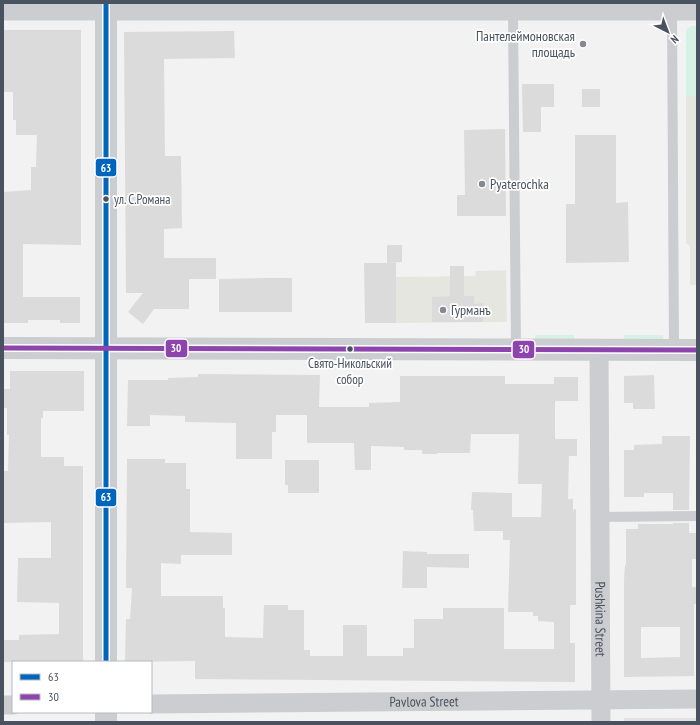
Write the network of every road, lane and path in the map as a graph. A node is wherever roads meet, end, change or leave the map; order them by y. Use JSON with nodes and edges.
{"nodes":[{"id":1,"x":106,"y":7,"type":"edge"},
{"id":2,"x":413,"y":7,"type":"edge"},
{"id":3,"x":3,"y":11,"type":"edge"},
{"id":4,"x":514,"y":11,"type":"junction"},
{"id":5,"x":672,"y":12,"type":"junction"},
{"id":6,"x":697,"y":12,"type":"edge"},
{"id":7,"x":3,"y":348,"type":"edge"},
{"id":8,"x":106,"y":348,"type":"junction"},
{"id":9,"x":516,"y":350,"type":"junction"},
{"id":10,"x":599,"y":350,"type":"junction"},
{"id":11,"x":674,"y":350,"type":"junction"},
{"id":12,"x":697,"y":350,"type":"edge"},
{"id":13,"x":697,"y":516,"type":"edge"},
{"id":14,"x":600,"y":517,"type":"junction"},
{"id":15,"x":106,"y":661,"type":"edge"},
{"id":16,"x":697,"y":698,"type":"edge"},
{"id":17,"x":601,"y":699,"type":"junction"},
{"id":18,"x":152,"y":704,"type":"edge"},
{"id":19,"x":601,"y":722,"type":"edge"}],
"edges":[{"from":1,"to":2,"type":"street"},
{"from":1,"to":3,"type":"street"},
{"from":1,"to":8,"type":"street"},
{"from":2,"to":4,"type":"street"},
{"from":4,"to":5,"type":"street"},
{"from":4,"to":9,"type":"lane"},
{"from":5,"to":6,"type":"street"},
{"from":5,"to":11,"type":"lane"},
{"from":7,"to":8,"type":"street"},
{"from":8,"to":9,"type":"street"},
{"from":8,"to":15,"type":"street"},
{"from":9,"to":10,"type":"street"},
{"from":10,"to":11,"type":"street"},
{"from":10,"to":14,"type":"street","name":"Pushkina Street"},
{"from":11,"to":12,"type":"street"},
{"from":13,"to":14,"type":"lane"},
{"from":14,"to":17,"type":"street","name":"Pushkina Street"},
{"from":16,"to":17,"type":"street","name":"Pavlova Street"},
{"from":17,"to":18,"type":"street","name":"Pavlova Street"},
{"from":17,"to":19,"type":"street","name":"Pushkina Street"}]}
